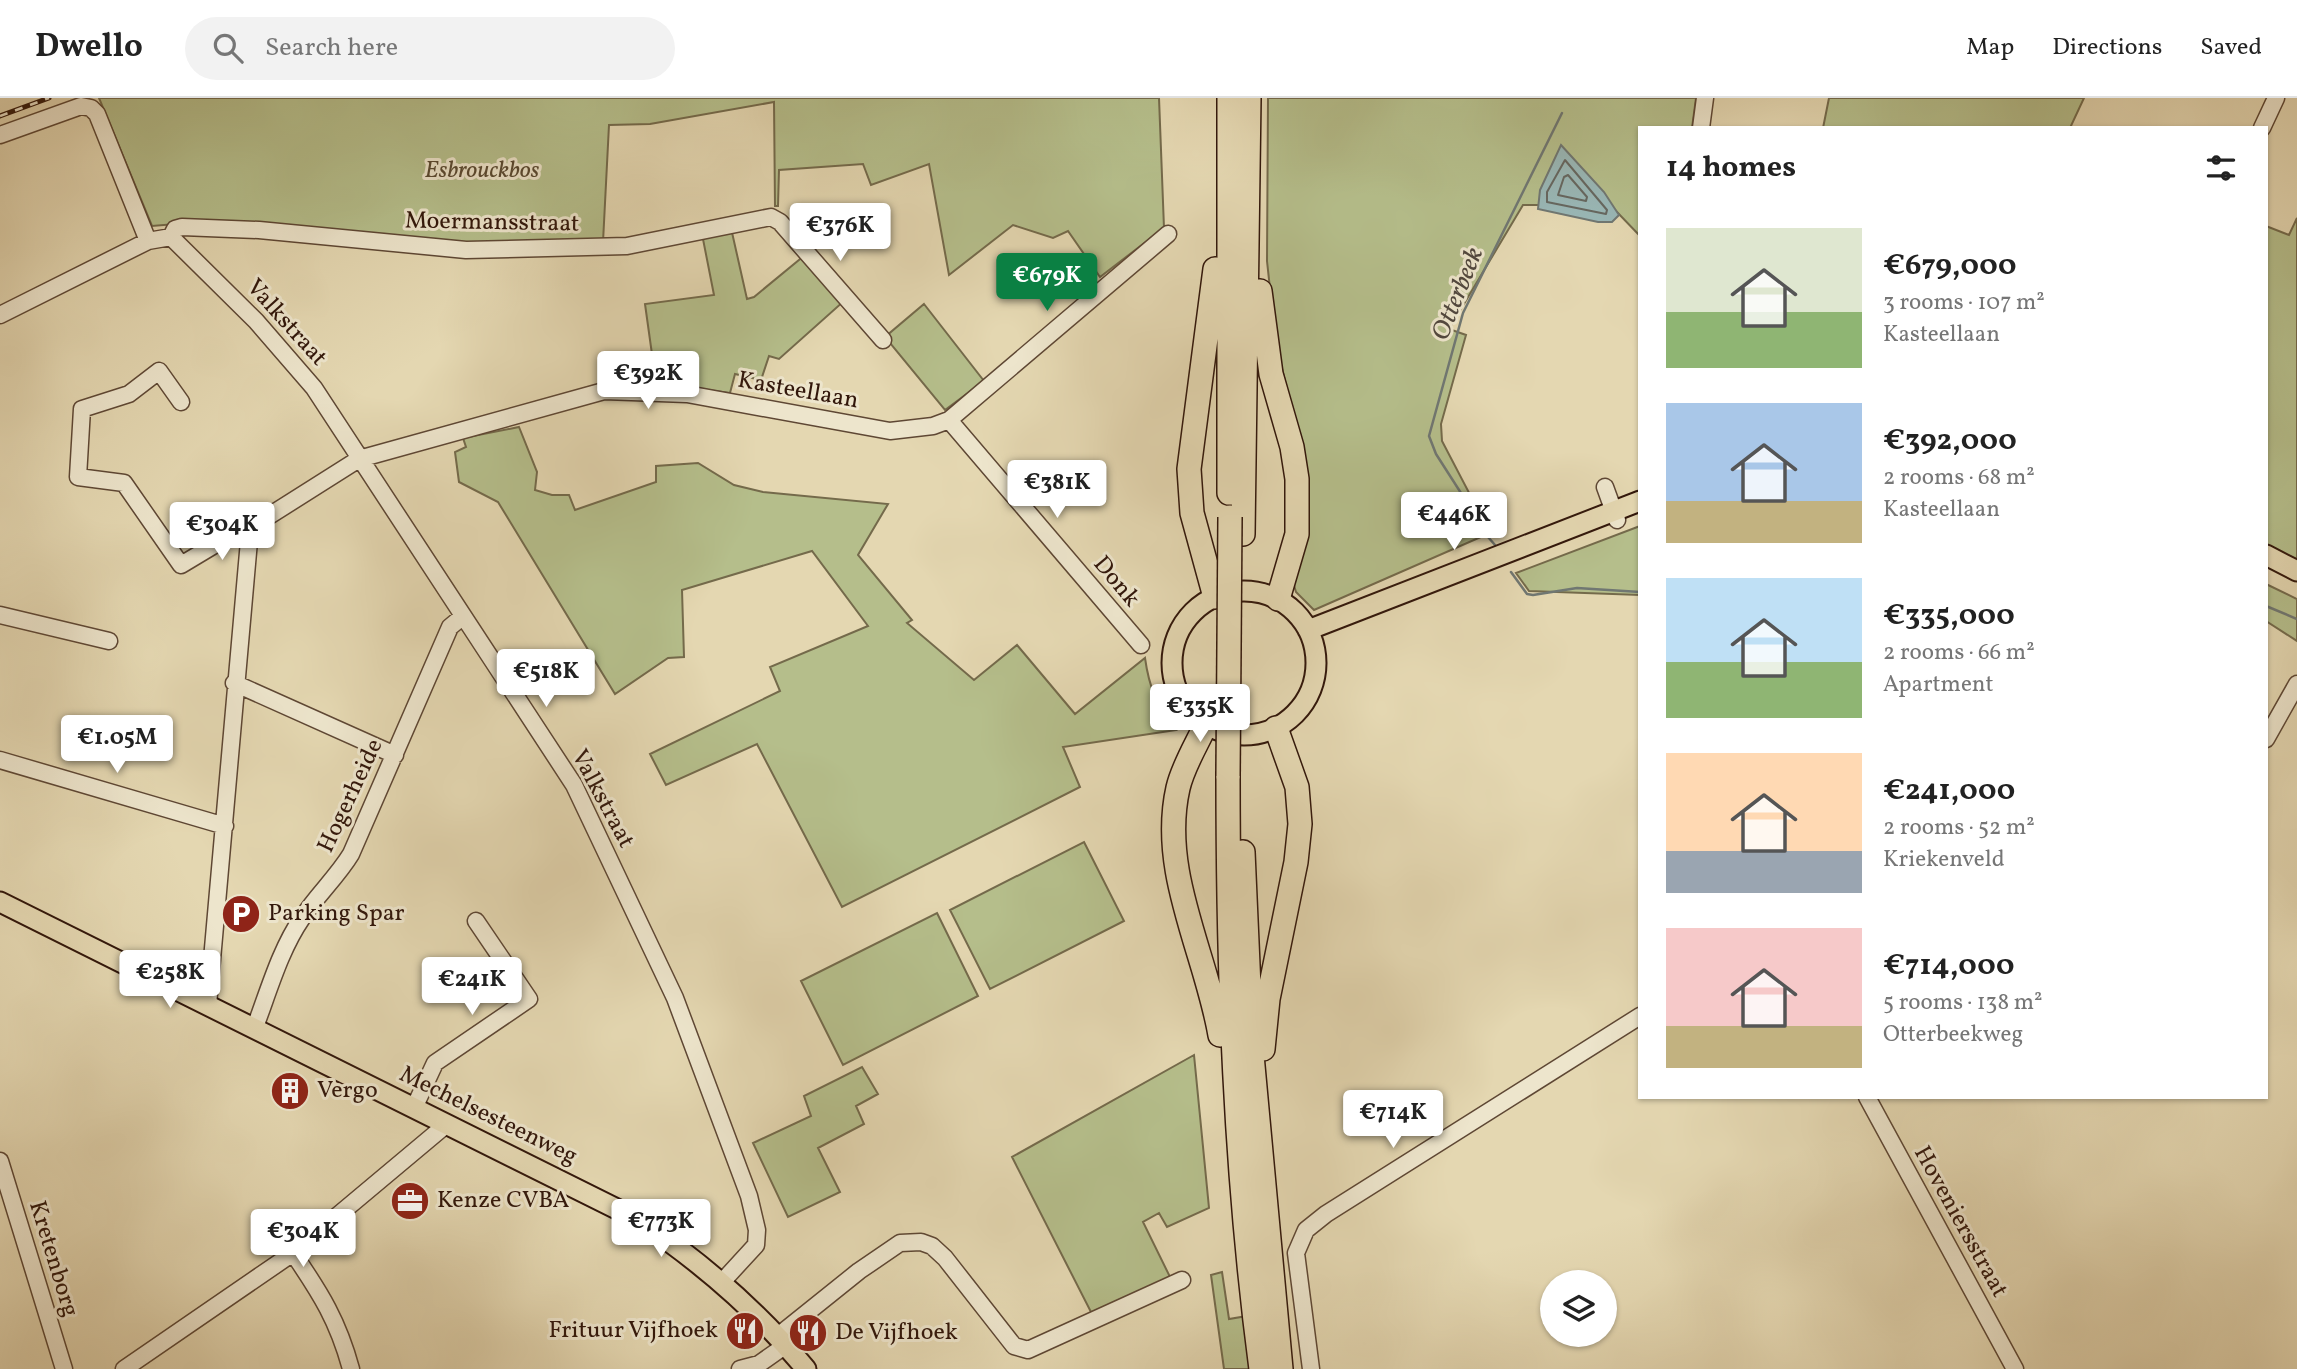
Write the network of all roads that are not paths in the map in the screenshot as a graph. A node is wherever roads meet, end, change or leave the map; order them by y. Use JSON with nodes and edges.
{"nodes":[{"id":1,"x":1229,"y":98,"type":"edge"},
{"id":2,"x":1249,"y":98,"type":"edge"},
{"id":3,"x":1705,"y":98,"type":"edge"},
{"id":4,"x":2276,"y":98,"type":"edge"},
{"id":5,"x":1701,"y":126,"type":"edge"},
{"id":6,"x":2263,"y":126,"type":"edge"},
{"id":7,"x":0,"y":135,"type":"edge"},
{"id":8,"x":1228,"y":203,"type":"junction"},
{"id":9,"x":1248,"y":223,"type":"junction"},
{"id":10,"x":1168,"y":234,"type":"dead end"},
{"id":11,"x":171,"y":237,"type":"junction"},
{"id":12,"x":148,"y":241,"type":"junction"},
{"id":13,"x":0,"y":315,"type":"edge"},
{"id":14,"x":883,"y":340,"type":"dead end"},
{"id":15,"x":181,"y":402,"type":"dead end"},
{"id":16,"x":949,"y":419,"type":"junction"},
{"id":17,"x":359,"y":459,"type":"junction"},
{"id":18,"x":1605,"y":487,"type":"dead end"},
{"id":19,"x":1638,"y":502,"type":"edge"},
{"id":20,"x":1638,"y":512,"type":"edge"},
{"id":21,"x":1615,"y":515,"type":"junction"},
{"id":22,"x":1237,"y":526,"type":"junction"},
{"id":23,"x":252,"y":530,"type":"junction"},
{"id":24,"x":2268,"y":556,"type":"edge"},
{"id":25,"x":2297,"y":571,"type":"edge"},
{"id":26,"x":1215,"y":597,"type":"junction"},
{"id":27,"x":1279,"y":599,"type":"junction"},
{"id":28,"x":0,"y":615,"type":"edge"},
{"id":29,"x":462,"y":617,"type":"junction"},
{"id":30,"x":1311,"y":637,"type":"junction"},
{"id":31,"x":109,"y":641,"type":"dead end"},
{"id":32,"x":1141,"y":645,"type":"dead end"},
{"id":33,"x":234,"y":683,"type":"junction"},
{"id":34,"x":2297,"y":684,"type":"edge"},
{"id":35,"x":1206,"y":724,"type":"junction"},
{"id":36,"x":1276,"y":728,"type":"junction"},
{"id":37,"x":2268,"y":735,"type":"edge"},
{"id":38,"x":395,"y":755,"type":"junction"},
{"id":39,"x":0,"y":760,"type":"edge"},
{"id":40,"x":1235,"y":777,"type":"junction"},
{"id":41,"x":225,"y":826,"type":"junction"},
{"id":42,"x":0,"y":902,"type":"edge"},
{"id":43,"x":475,"y":921,"type":"dead end"},
{"id":44,"x":208,"y":1006,"type":"junction"},
{"id":45,"x":1638,"y":1017,"type":"edge"},
{"id":46,"x":255,"y":1027,"type":"junction"},
{"id":47,"x":1234,"y":1088,"type":"junction"},
{"id":48,"x":1868,"y":1099,"type":"edge"},
{"id":49,"x":1256,"y":1105,"type":"junction"},
{"id":50,"x":414,"y":1108,"type":"junction"},
{"id":51,"x":447,"y":1124,"type":"junction"},
{"id":52,"x":0,"y":1161,"type":"edge"},
{"id":53,"x":293,"y":1253,"type":"junction"},
{"id":54,"x":1182,"y":1280,"type":"dead end"},
{"id":55,"x":722,"y":1282,"type":"junction"},
{"id":56,"x":782,"y":1340,"type":"junction"},
{"id":57,"x":64,"y":1369,"type":"edge"},
{"id":58,"x":124,"y":1369,"type":"edge"},
{"id":59,"x":351,"y":1369,"type":"edge"},
{"id":60,"x":740,"y":1369,"type":"edge"},
{"id":61,"x":806,"y":1369,"type":"edge"},
{"id":62,"x":1261,"y":1369,"type":"edge"},
{"id":63,"x":1281,"y":1369,"type":"edge"},
{"id":64,"x":1311,"y":1369,"type":"edge"},
{"id":65,"x":2015,"y":1369,"type":"edge"}],
"edges":[{"from":1,"to":8,"type":"highway"},
{"from":2,"to":9,"type":"highway"},
{"from":3,"to":5,"type":"street"},
{"from":4,"to":6,"type":"street"},
{"from":7,"to":12,"type":"street"},
{"from":8,"to":22,"type":"highway"},
{"from":8,"to":26,"type":"highway"},
{"from":9,"to":22,"type":"highway"},
{"from":9,"to":27,"type":"highway"},
{"from":10,"to":16,"type":"street","name":"Kasteellaan"},
{"from":11,"to":12,"type":"street"},
{"from":11,"to":14,"type":"street","name":"Moermansstraat"},
{"from":11,"to":17,"type":"street","name":"Valkstraat"},
{"from":12,"to":13,"type":"street"},
{"from":15,"to":23,"type":"street","name":"Kasteellaan"},
{"from":16,"to":17,"type":"street","name":"Kasteellaan"},
{"from":16,"to":32,"type":"street","name":"Donk"},
{"from":17,"to":23,"type":"street","name":"Kasteellaan"},
{"from":17,"to":29,"type":"street","name":"Valkstraat"},
{"from":18,"to":21,"type":"street"},
{"from":19,"to":21,"type":"main road"},
{"from":20,"to":21,"type":"main road"},
{"from":21,"to":30,"type":"main road"},
{"from":22,"to":40,"type":"highway","bridge":true},
{"from":23,"to":33,"type":"street"},
{"from":24,"to":25,"type":"main road"},
{"from":26,"to":27,"type":"main road"},
{"from":26,"to":35,"type":"main road"},
{"from":27,"to":30,"type":"main road"},
{"from":28,"to":31,"type":"street"},
{"from":29,"to":38,"type":"street","name":"Hogerheide"},
{"from":29,"to":55,"type":"street","name":"Valkstraat"},
{"from":30,"to":36,"type":"main road"},
{"from":33,"to":38,"type":"street"},
{"from":33,"to":41,"type":"street"},
{"from":34,"to":37,"type":"street"},
{"from":35,"to":36,"type":"main road"},
{"from":35,"to":47,"type":"highway"},
{"from":36,"to":49,"type":"highway"},
{"from":38,"to":46,"type":"street","name":"Hogerheide"},
{"from":39,"to":41,"type":"street"},
{"from":40,"to":47,"type":"highway"},
{"from":40,"to":49,"type":"highway"},
{"from":41,"to":44,"type":"street"},
{"from":42,"to":44,"type":"main road","name":"Mechelsesteenweg"},
{"from":43,"to":50,"type":"street"},
{"from":44,"to":46,"type":"main road","name":"Mechelsesteenweg"},
{"from":45,"to":64,"type":"street"},
{"from":46,"to":50,"type":"main road","name":"Mechelsesteenweg"},
{"from":47,"to":62,"type":"highway"},
{"from":48,"to":65,"type":"street","name":"Hoveniersstraat"},
{"from":49,"to":63,"type":"highway"},
{"from":50,"to":51,"type":"main road","name":"Mechelsesteenweg"},
{"from":51,"to":53,"type":"street"},
{"from":51,"to":55,"type":"main road","name":"Mechelsesteenweg"},
{"from":52,"to":57,"type":"street","name":"Kretenborg"},
{"from":53,"to":58,"type":"street"},
{"from":53,"to":59,"type":"street"},
{"from":54,"to":56,"type":"street"},
{"from":55,"to":56,"type":"main road","name":"Mechelsesteenweg"},
{"from":56,"to":60,"type":"street"},
{"from":56,"to":61,"type":"main road","name":"Mechelsesteenweg"}]}
